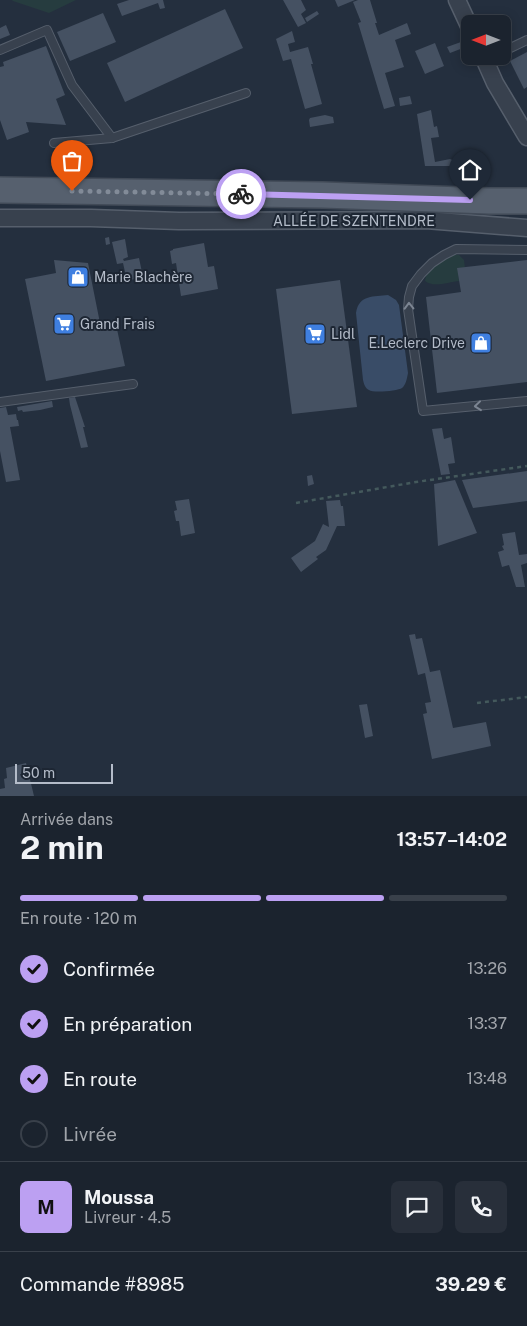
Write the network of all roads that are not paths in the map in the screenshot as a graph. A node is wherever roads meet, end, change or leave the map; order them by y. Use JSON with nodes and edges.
{"nodes":[{"id":1,"x":457,"y":0,"type":"edge"},
{"id":2,"x":464,"y":15,"type":"edge"},
{"id":3,"x":527,"y":40,"type":"edge"},
{"id":4,"x":511,"y":48,"type":"edge"},
{"id":5,"x":0,"y":50,"type":"edge"},
{"id":6,"x":489,"y":65,"type":"edge"},
{"id":7,"x":246,"y":93,"type":"dead end"},
{"id":8,"x":527,"y":137,"type":"edge"},
{"id":9,"x":112,"y":138,"type":"junction"},
{"id":10,"x":54,"y":143,"type":"dead end"},
{"id":11,"x":527,"y":186,"type":"edge"},
{"id":12,"x":0,"y":190,"type":"edge"},
{"id":13,"x":324,"y":195,"type":"junction"},
{"id":14,"x":527,"y":202,"type":"edge"},
{"id":15,"x":0,"y":218,"type":"edge"},
{"id":16,"x":527,"y":228,"type":"edge"},
{"id":17,"x":527,"y":250,"type":"edge"},
{"id":18,"x":133,"y":384,"type":"dead end"},
{"id":19,"x":527,"y":401,"type":"edge"},
{"id":20,"x":0,"y":402,"type":"edge"}],
"edges":[{"from":1,"to":2,"type":"street"},
{"from":3,"to":4,"type":"lane"},
{"from":5,"to":9,"type":"lane"},
{"from":6,"to":8,"type":"street"},
{"from":7,"to":9,"type":"lane"},
{"from":9,"to":10,"type":"lane"},
{"from":11,"to":13,"type":"main road"},
{"from":12,"to":13,"type":"main road"},
{"from":13,"to":14,"type":"main road"},
{"from":15,"to":16,"type":"street","name":"ALLÉE DE SZENTENDRE"},
{"from":19,"to":17,"type":"lane","one_way":true},
{"from":18,"to":20,"type":"lane"}]}
